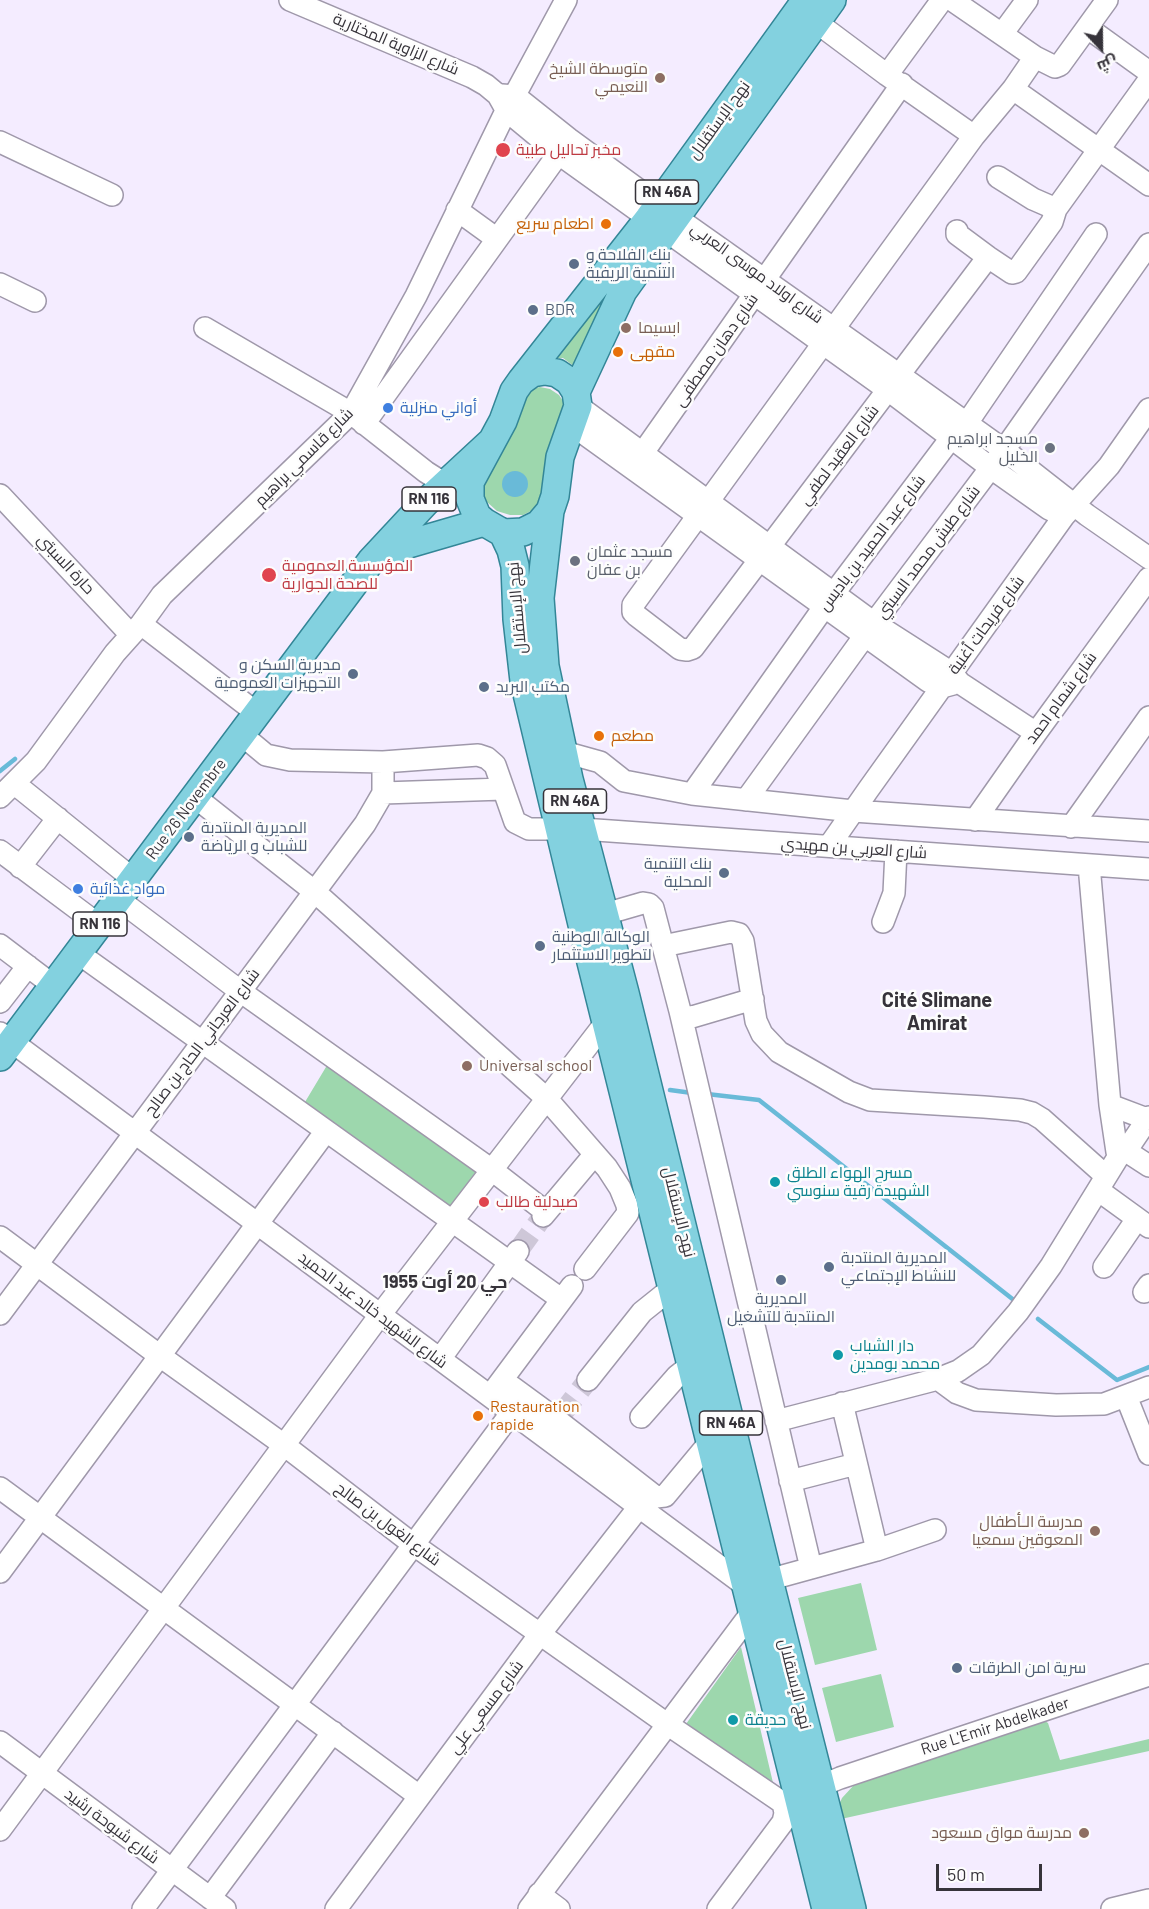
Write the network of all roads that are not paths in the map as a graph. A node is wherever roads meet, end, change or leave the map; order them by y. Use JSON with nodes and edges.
{"nodes":[{"id":1,"x":290,"y":0,"type":"edge"},
{"id":2,"x":566,"y":0,"type":"edge"},
{"id":3,"x":832,"y":0,"type":"edge"},
{"id":4,"x":942,"y":0,"type":"edge"},
{"id":5,"x":952,"y":0,"type":"edge"},
{"id":6,"x":1027,"y":0,"type":"edge"},
{"id":7,"x":1107,"y":0,"type":"edge"},
{"id":8,"x":811,"y":11,"type":"edge"},
{"id":9,"x":1088,"y":28,"type":"junction"},
{"id":10,"x":1002,"y":34,"type":"junction"},
{"id":11,"x":1035,"y":57,"type":"junction"},
{"id":12,"x":1149,"y":72,"type":"edge"},
{"id":13,"x":894,"y":80,"type":"junction"},
{"id":14,"x":1149,"y":80,"type":"edge"},
{"id":15,"x":1013,"y":89,"type":"junction"},
{"id":16,"x":507,"y":101,"type":"junction"},
{"id":17,"x":975,"y":136,"type":"junction"},
{"id":18,"x":0,"y":142,"type":"edge"},
{"id":19,"x":564,"y":146,"type":"junction"},
{"id":20,"x":1097,"y":149,"type":"junction"},
{"id":21,"x":998,"y":177,"type":"dead end"},
{"id":22,"x":1149,"y":185,"type":"edge"},
{"id":23,"x":112,"y":195,"type":"dead end"},
{"id":24,"x":1056,"y":209,"type":"junction"},
{"id":25,"x":457,"y":210,"type":"junction"},
{"id":26,"x":663,"y":218,"type":"junction"},
{"id":27,"x":957,"y":231,"type":"dead end"},
{"id":28,"x":1096,"y":234,"type":"dead end"},
{"id":29,"x":497,"y":239,"type":"junction"},
{"id":30,"x":1149,"y":244,"type":"edge"},
{"id":31,"x":988,"y":257,"type":"junction"},
{"id":32,"x":0,"y":284,"type":"edge"},
{"id":33,"x":760,"y":287,"type":"junction"},
{"id":34,"x":35,"y":301,"type":"dead end"},
{"id":35,"x":205,"y":328,"type":"dead end"},
{"id":36,"x":830,"y":337,"type":"junction"},
{"id":37,"x":521,"y":381,"type":"junction"},
{"id":38,"x":893,"y":382,"type":"junction"},
{"id":39,"x":576,"y":408,"type":"junction"},
{"id":40,"x":1149,"y":409,"type":"edge"},
{"id":41,"x":358,"y":418,"type":"junction"},
{"id":42,"x":959,"y":430,"type":"junction"},
{"id":43,"x":492,"y":441,"type":"junction"},
{"id":44,"x":1004,"y":450,"type":"junction"},
{"id":45,"x":637,"y":461,"type":"junction"},
{"id":46,"x":416,"y":463,"type":"junction"},
{"id":47,"x":991,"y":468,"type":"junction"},
{"id":48,"x":450,"y":478,"type":"junction"},
{"id":49,"x":0,"y":495,"type":"edge"},
{"id":50,"x":425,"y":503,"type":"junction"},
{"id":51,"x":704,"y":509,"type":"junction"},
{"id":52,"x":1069,"y":510,"type":"junction"},
{"id":53,"x":550,"y":511,"type":"junction"},
{"id":54,"x":486,"y":518,"type":"junction"},
{"id":55,"x":766,"y":553,"type":"junction"},
{"id":56,"x":1149,"y":558,"type":"edge"},
{"id":57,"x":371,"y":561,"type":"junction"},
{"id":58,"x":1149,"y":578,"type":"edge"},
{"id":59,"x":829,"y":600,"type":"junction"},
{"id":60,"x":136,"y":630,"type":"junction"},
{"id":61,"x":869,"y":630,"type":"junction"},
{"id":62,"x":951,"y":681,"type":"junction"},
{"id":63,"x":1149,"y":717,"type":"edge"},
{"id":64,"x":250,"y":724,"type":"junction"},
{"id":65,"x":1036,"y":733,"type":"junction"},
{"id":66,"x":564,"y":752,"type":"junction"},
{"id":67,"x":383,"y":762,"type":"junction"},
{"id":68,"x":503,"y":789,"type":"junction"},
{"id":69,"x":8,"y":790,"type":"edge"},
{"id":70,"x":383,"y":793,"type":"junction"},
{"id":71,"x":197,"y":794,"type":"junction"},
{"id":72,"x":692,"y":794,"type":"junction"},
{"id":73,"x":746,"y":800,"type":"junction"},
{"id":74,"x":853,"y":811,"type":"junction"},
{"id":75,"x":58,"y":818,"type":"junction"},
{"id":76,"x":975,"y":820,"type":"junction"},
{"id":77,"x":1071,"y":827,"type":"junction"},
{"id":78,"x":571,"y":828,"type":"junction"},
{"id":79,"x":1149,"y":831,"type":"edge"},
{"id":80,"x":830,"y":846,"type":"junction"},
{"id":81,"x":0,"y":851,"type":"edge"},
{"id":82,"x":896,"y":851,"type":"junction"},
{"id":83,"x":1089,"y":865,"type":"junction"},
{"id":84,"x":20,"y":867,"type":"junction"},
{"id":85,"x":1149,"y":869,"type":"edge"},
{"id":86,"x":126,"y":889,"type":"junction"},
{"id":87,"x":315,"y":892,"type":"junction"},
{"id":88,"x":605,"y":914,"type":"junction"},
{"id":89,"x":883,"y":922,"type":"dead end"},
{"id":90,"x":99,"y":925,"type":"junction"},
{"id":91,"x":0,"y":945,"type":"edge"},
{"id":92,"x":663,"y":946,"type":"junction"},
{"id":93,"x":78,"y":953,"type":"junction"},
{"id":94,"x":28,"y":966,"type":"junction"},
{"id":95,"x":54,"y":986,"type":"junction"},
{"id":96,"x":240,"y":992,"type":"junction"},
{"id":97,"x":753,"y":999,"type":"junction"},
{"id":98,"x":0,"y":1002,"type":"edge"},
{"id":99,"x":680,"y":1011,"type":"junction"},
{"id":100,"x":606,"y":1022,"type":"junction"},
{"id":101,"x":202,"y":1042,"type":"junction"},
{"id":102,"x":4,"y":1044,"type":"edge"},
{"id":103,"x":546,"y":1098,"type":"junction"},
{"id":104,"x":1110,"y":1105,"type":"junction"},
{"id":105,"x":1148,"y":1118,"type":"edge"},
{"id":106,"x":326,"y":1131,"type":"junction"},
{"id":107,"x":135,"y":1133,"type":"junction"},
{"id":108,"x":1123,"y":1152,"type":"junction"},
{"id":109,"x":595,"y":1154,"type":"junction"},
{"id":110,"x":1149,"y":1166,"type":"edge"},
{"id":111,"x":492,"y":1170,"type":"junction"},
{"id":112,"x":1102,"y":1183,"type":"junction"},
{"id":113,"x":452,"y":1222,"type":"junction"},
{"id":114,"x":1143,"y":1223,"type":"edge"},
{"id":115,"x":257,"y":1224,"type":"junction"},
{"id":116,"x":0,"y":1237,"type":"edge"},
{"id":117,"x":515,"y":1256,"type":"junction"},
{"id":118,"x":37,"y":1265,"type":"junction"},
{"id":119,"x":1104,"y":1267,"type":"dead end"},
{"id":120,"x":585,"y":1269,"type":"dead end"},
{"id":121,"x":672,"y":1291,"type":"junction"},
{"id":122,"x":0,"y":1314,"type":"edge"},
{"id":123,"x":380,"y":1315,"type":"junction"},
{"id":124,"x":160,"y":1356,"type":"junction"},
{"id":125,"x":440,"y":1359,"type":"junction"},
{"id":126,"x":691,"y":1365,"type":"junction"},
{"id":127,"x":938,"y":1379,"type":"junction"},
{"id":128,"x":588,"y":1380,"type":"tunnel mouth"},
{"id":129,"x":512,"y":1387,"type":"dead end"},
{"id":130,"x":1149,"y":1387,"type":"edge"},
{"id":131,"x":490,"y":1396,"type":"junction"},
{"id":132,"x":1126,"y":1396,"type":"junction"},
{"id":133,"x":842,"y":1403,"type":"junction"},
{"id":134,"x":512,"y":1412,"type":"junction"},
{"id":135,"x":641,"y":1417,"type":"dead end"},
{"id":136,"x":776,"y":1421,"type":"junction"},
{"id":137,"x":710,"y":1442,"type":"junction"},
{"id":138,"x":284,"y":1445,"type":"junction"},
{"id":139,"x":1149,"y":1454,"type":"edge"},
{"id":140,"x":856,"y":1464,"type":"junction"},
{"id":141,"x":790,"y":1481,"type":"junction"},
{"id":142,"x":0,"y":1488,"type":"edge"},
{"id":143,"x":639,"y":1507,"type":"junction"},
{"id":144,"x":39,"y":1517,"type":"junction"},
{"id":145,"x":936,"y":1530,"type":"dead end"},
{"id":146,"x":414,"y":1545,"type":"junction"},
{"id":147,"x":877,"y":1550,"type":"junction"},
{"id":148,"x":811,"y":1568,"type":"junction"},
{"id":149,"x":0,"y":1572,"type":"edge"},
{"id":150,"x":761,"y":1596,"type":"junction"},
{"id":151,"x":163,"y":1608,"type":"junction"},
{"id":152,"x":540,"y":1634,"type":"junction"},
{"id":153,"x":1149,"y":1675,"type":"edge"},
{"id":154,"x":294,"y":1704,"type":"junction"},
{"id":155,"x":667,"y":1724,"type":"junction"},
{"id":156,"x":333,"y":1732,"type":"junction"},
{"id":157,"x":0,"y":1742,"type":"edge"},
{"id":158,"x":42,"y":1773,"type":"junction"},
{"id":159,"x":811,"y":1790,"type":"junction"},
{"id":160,"x":419,"y":1796,"type":"junction"},
{"id":161,"x":0,"y":1830,"type":"edge"},
{"id":162,"x":172,"y":1870,"type":"junction"},
{"id":163,"x":1149,"y":1900,"type":"edge"},
{"id":164,"x":534,"y":1902,"type":"edge"},
{"id":165,"x":218,"y":1903,"type":"edge"},
{"id":166,"x":143,"y":1909,"type":"edge"},
{"id":167,"x":336,"y":1909,"type":"edge"},
{"id":168,"x":559,"y":1909,"type":"edge"},
{"id":169,"x":718,"y":1909,"type":"edge"},
{"id":170,"x":826,"y":1909,"type":"edge"},
{"id":171,"x":852,"y":1909,"type":"edge"},
{"id":172,"x":1112,"y":1909,"type":"edge"}],
"edges":[{"from":1,"to":16,"type":"street","name":"شارع الزاوية المختارية"},
{"from":2,"to":16,"type":"street","name":"شارع قاسمي براهيم"},
{"from":3,"to":8,"type":"main road","name":"نهج الإستقلال","number":"RN 46A"},
{"from":4,"to":13,"type":"street","name":"شارع دهان مصطفى"},
{"from":5,"to":10,"type":"street"},
{"from":6,"to":10,"type":"street"},
{"from":7,"to":9,"type":"street"},
{"from":8,"to":13,"type":"street"},
{"from":8,"to":26,"type":"main road","name":"نهج الإستقلال","number":"RN 46A"},
{"from":9,"to":11,"type":"street"},
{"from":9,"to":12,"type":"street"},
{"from":10,"to":11,"type":"street"},
{"from":11,"to":15,"type":"street"},
{"from":13,"to":17,"type":"street"},
{"from":13,"to":33,"type":"street","name":"شارع دهان مصطفى"},
{"from":14,"to":20,"type":"street"},
{"from":15,"to":17,"type":"street"},
{"from":15,"to":20,"type":"street"},
{"from":16,"to":19,"type":"street","name":"شارع اولاد موسى العربي"},
{"from":16,"to":25,"type":"street","name":"شارع قاسمي براهيم"},
{"from":17,"to":36,"type":"street"},
{"from":18,"to":23,"type":"street"},
{"from":19,"to":26,"type":"street","name":"شارع اولاد موسى العربي"},
{"from":19,"to":29,"type":"street"},
{"from":20,"to":22,"type":"street"},
{"from":20,"to":24,"type":"street"},
{"from":21,"to":24,"type":"street"},
{"from":24,"to":31,"type":"street"},
{"from":25,"to":29,"type":"street"},
{"from":25,"to":41,"type":"street","name":"شارع قاسمي براهيم"},
{"from":26,"to":33,"type":"street","name":"شارع اولاد موسى العربي"},
{"from":26,"to":37,"type":"main road","name":"نهج الإستقلال","number":"RN 46A"},
{"from":26,"to":39,"type":"main road","name":"نهج الإستقلال","number":"RN 46A"},
{"from":27,"to":31,"type":"street"},
{"from":28,"to":42,"type":"street","name":"شارع عبد الحميد بن باديس"},
{"from":29,"to":41,"type":"street"},
{"from":30,"to":44,"type":"street","name":"شارع طبش محمد السبتي"},
{"from":31,"to":38,"type":"street","name":"شارع العقيد لطفي"},
{"from":32,"to":34,"type":"street"},
{"from":33,"to":36,"type":"street","name":"شارع اولاد موسى العربي"},
{"from":33,"to":45,"type":"street","name":"شارع دهان مصطفى"},
{"from":35,"to":41,"type":"street"},
{"from":36,"to":38,"type":"street","name":"شارع اولاد موسى العربي"},
{"from":36,"to":51,"type":"street"},
{"from":37,"to":39,"type":"main road"},
{"from":37,"to":43,"type":"main road","name":"نهج الإستقلال"},
{"from":38,"to":42,"type":"street","name":"شارع اولاد موسى العربي"},
{"from":38,"to":55,"type":"street","name":"شارع العقيد لطفي"},
{"from":39,"to":45,"type":"street"},
{"from":39,"to":53,"type":"main road","name":"نهج الإستقلال"},
{"from":40,"to":52,"type":"street","name":"شارع فريحات ٱغنية"},
{"from":41,"to":46,"type":"street"},
{"from":41,"to":60,"type":"street","name":"شارع قاسمي براهيم"},
{"from":42,"to":44,"type":"street","name":"شارع اولاد موسى العربي"},
{"from":42,"to":47,"type":"street","name":"شارع اولاد موسى العربي"},
{"from":42,"to":59,"type":"street","name":"شارع عبد الحميد بن باديس"},
{"from":43,"to":48,"type":"main road","name":"Rue 26 Novembre","number":"RN 116"},
{"from":43,"to":54,"type":"main road","name":"نهج الإستقلال"},
{"from":44,"to":47,"type":"street","name":"شارع طبش محمد السبتي"},
{"from":44,"to":52,"type":"street","name":"شارع اولاد موسى العربي"},
{"from":45,"to":51,"type":"street"},
{"from":46,"to":48,"type":"street"},
{"from":46,"to":50,"type":"street"},
{"from":47,"to":52,"type":"street","name":"شارع اولاد موسى العربي"},
{"from":47,"to":61,"type":"street","name":"شارع طبش محمد السبتي"},
{"from":48,"to":50,"type":"main road","name":"Rue 26 Novembre","number":"RN 116"},
{"from":48,"to":54,"type":"street"},
{"from":49,"to":60,"type":"street","name":"حارة السبتي"},
{"from":50,"to":57,"type":"main road","name":"Rue 26 Novembre","number":"RN 116"},
{"from":51,"to":55,"type":"street"},
{"from":51,"to":55,"type":"street","name":"شارع العقيد لطفي"},
{"from":52,"to":56,"type":"street","name":"شارع اولاد موسى العربي"},
{"from":52,"to":62,"type":"street","name":"شارع فريحات ٱغنية"},
{"from":53,"to":54,"type":"main road","name":"Rue 26 Novembre"},
{"from":53,"to":66,"type":"main road","name":"نهج الإستقلال","number":"RN 46A"},
{"from":54,"to":57,"type":"main road","name":"Rue 26 Novembre","number":"RN 116"},
{"from":54,"to":78,"type":"main road","name":"نهج الإستقلال","number":"RN 46A"},
{"from":55,"to":59,"type":"street"},
{"from":57,"to":64,"type":"main road","name":"Rue 26 Novembre","number":"RN 116"},
{"from":58,"to":65,"type":"street","name":"شارع شمام احمد"},
{"from":59,"to":61,"type":"street"},
{"from":59,"to":72,"type":"street","name":"شارع عبد الحميد بن باديس"},
{"from":60,"to":64,"type":"street","name":"حارة السبتي"},
{"from":60,"to":69,"type":"street","name":"شارع قاسمي براهيم"},
{"from":61,"to":62,"type":"street"},
{"from":61,"to":73,"type":"street","name":"شارع طبش محمد السبتي"},
{"from":62,"to":65,"type":"street"},
{"from":62,"to":74,"type":"street","name":"شارع فريحات ٱغنية"},
{"from":63,"to":77,"type":"street"},
{"from":64,"to":67,"type":"street","name":"حارة السبتي"},
{"from":64,"to":71,"type":"main road","name":"Rue 26 Novembre","number":"RN 116"},
{"from":65,"to":76,"type":"street","name":"شارع شمام احمد"},
{"from":66,"to":72,"type":"street"},
{"from":66,"to":78,"type":"main road","name":"نهج الإستقلال","number":"RN 46A"},
{"from":67,"to":68,"type":"street","name":"شارع العربي بن مهيدي"},
{"from":67,"to":70,"type":"street"},
{"from":68,"to":70,"type":"street"},
{"from":68,"to":78,"type":"street","name":"شارع العربي بن مهيدي"},
{"from":69,"to":75,"type":"street"},
{"from":70,"to":87,"type":"street","name":"شارع العرجاني الحاج بن صالح"},
{"from":71,"to":86,"type":"main road","name":"Rue 26 Novembre","number":"RN 116"},
{"from":71,"to":87,"type":"street"},
{"from":72,"to":73,"type":"street"},
{"from":73,"to":74,"type":"street"},
{"from":74,"to":76,"type":"street"},
{"from":74,"to":80,"type":"street","name":"شارع فريحات ٱغنية"},
{"from":75,"to":84,"type":"street"},
{"from":75,"to":86,"type":"street"},
{"from":76,"to":77,"type":"street"},
{"from":77,"to":79,"type":"street"},
{"from":78,"to":80,"type":"street","name":"شارع العربي بن مهيدي"},
{"from":78,"to":88,"type":"main road","name":"نهج الإستقلال","number":"RN 46A"},
{"from":78,"to":100,"type":"main road","name":"نهج الإستقلال","number":"RN 46A"},
{"from":80,"to":82,"type":"street","name":"شارع العربي بن مهيدي"},
{"from":81,"to":84,"type":"street"},
{"from":82,"to":83,"type":"street","name":"شارع العربي بن مهيدي"},
{"from":82,"to":89,"type":"street"},
{"from":83,"to":85,"type":"street","name":"شارع العربي بن مهيدي"},
{"from":83,"to":104,"type":"street"},
{"from":84,"to":90,"type":"street"},
{"from":86,"to":90,"type":"main road","name":"Rue 26 Novembre","number":"RN 116"},
{"from":86,"to":96,"type":"street"},
{"from":87,"to":96,"type":"street","name":"شارع العرجاني الحاج بن صالح"},
{"from":87,"to":103,"type":"street"},
{"from":88,"to":92,"type":"street"},
{"from":88,"to":150,"type":"main road","name":"نهج الإستقلال","number":"RN 46A"},
{"from":90,"to":93,"type":"main road","name":"Rue 26 Novembre","number":"RN 116"},
{"from":91,"to":94,"type":"street"},
{"from":92,"to":97,"type":"street"},
{"from":92,"to":99,"type":"street"},
{"from":93,"to":95,"type":"main road","name":"Rue 26 Novembre","number":"RN 116"},
{"from":93,"to":101,"type":"street"},
{"from":94,"to":95,"type":"street"},
{"from":94,"to":98,"type":"street"},
{"from":95,"to":102,"type":"main road","name":"Rue 26 Novembre","number":"RN 116"},
{"from":96,"to":101,"type":"street","name":"شارع العرجاني الحاج بن صالح"},
{"from":96,"to":111,"type":"street"},
{"from":97,"to":99,"type":"street"},
{"from":97,"to":112,"type":"street"},
{"from":99,"to":136,"type":"street"},
{"from":100,"to":103,"type":"street"},
{"from":100,"to":121,"type":"main road","name":"نهج الإستقلال","number":"RN 46A"},
{"from":101,"to":106,"type":"street"},
{"from":101,"to":107,"type":"street","name":"شارع العرجاني الحاج بن صالح"},
{"from":102,"to":107,"type":"street","name":"شارع الشهيد خالد عبد الحميد"},
{"from":103,"to":109,"type":"street"},
{"from":103,"to":111,"type":"street"},
{"from":104,"to":105,"type":"street"},
{"from":104,"to":108,"type":"street"},
{"from":105,"to":108,"type":"street"},
{"from":106,"to":113,"type":"street"},
{"from":106,"to":115,"type":"street"},
{"from":107,"to":115,"type":"street","name":"شارع الشهيد خالد عبد الحميد"},
{"from":107,"to":118,"type":"street","name":"شارع العرجاني الحاج بن صالح"},
{"from":108,"to":110,"type":"street"},
{"from":108,"to":112,"type":"street"},
{"from":109,"to":111,"type":"street"},
{"from":109,"to":120,"type":"street"},
{"from":111,"to":113,"type":"street"},
{"from":112,"to":114,"type":"street"},
{"from":112,"to":127,"type":"street"},
{"from":113,"to":117,"type":"street"},
{"from":113,"to":123,"type":"street"},
{"from":114,"to":119,"type":"street"},
{"from":115,"to":123,"type":"street","name":"شارع الشهيد خالد عبد الحميد"},
{"from":115,"to":124,"type":"street"},
{"from":116,"to":118,"type":"street","name":"شارع الغول بن صالح"},
{"from":117,"to":125,"type":"street"},
{"from":117,"to":131,"type":"street"},
{"from":118,"to":122,"type":"street","name":"شارع العرجاني الحاج بن صالح"},
{"from":118,"to":124,"type":"street","name":"شارع الغول بن صالح"},
{"from":121,"to":126,"type":"main road","name":"نهج الإستقلال","number":"RN 46A"},
{"from":121,"to":128,"type":"street"},
{"from":123,"to":125,"type":"street","name":"شارع الشهيد خالد عبد الحميد"},
{"from":123,"to":138,"type":"street"},
{"from":124,"to":138,"type":"street","name":"شارع الغول بن صالح"},
{"from":124,"to":144,"type":"street"},
{"from":125,"to":131,"type":"street","name":"شارع الشهيد خالد عبد الحميد"},
{"from":126,"to":135,"type":"street"},
{"from":126,"to":137,"type":"main road","name":"نهج الإستقلال","number":"RN 46A"},
{"from":127,"to":132,"type":"street"},
{"from":127,"to":133,"type":"street"},
{"from":129,"to":137,"type":"street"},
{"from":130,"to":132,"type":"street"},
{"from":131,"to":134,"type":"street","name":"شارع الشهيد خالد عبد الحميد"},
{"from":132,"to":139,"type":"street"},
{"from":133,"to":136,"type":"street"},
{"from":133,"to":140,"type":"street"},
{"from":134,"to":143,"type":"street","name":"شارع الشهيد خالد عبد الحميد"},
{"from":134,"to":146,"type":"street"},
{"from":136,"to":141,"type":"street"},
{"from":137,"to":150,"type":"main road","name":"نهج الإستقلال","number":"RN 46A"},
{"from":138,"to":146,"type":"street","name":"شارع الغول بن صالح"},
{"from":138,"to":151,"type":"street"},
{"from":140,"to":141,"type":"street"},
{"from":140,"to":147,"type":"street"},
{"from":141,"to":148,"type":"street"},
{"from":142,"to":144,"type":"street"},
{"from":143,"to":150,"type":"street","name":"شارع الشهيد خالد عبد الحميد"},
{"from":143,"to":152,"type":"street","name":"شارع مسعي علي"},
{"from":144,"to":149,"type":"street"},
{"from":144,"to":151,"type":"street"},
{"from":145,"to":147,"type":"street"},
{"from":146,"to":152,"type":"street","name":"شارع الغول بن صالح"},
{"from":146,"to":154,"type":"street"},
{"from":147,"to":148,"type":"street"},
{"from":148,"to":150,"type":"street"},
{"from":150,"to":155,"type":"street"},
{"from":150,"to":159,"type":"main road","name":"نهج الإستقلال","number":"RN 46A"},
{"from":151,"to":154,"type":"street"},
{"from":151,"to":158,"type":"street"},
{"from":152,"to":155,"type":"street","name":"شارع الغول بن صالح"},
{"from":152,"to":160,"type":"street","name":"شارع مسعي علي"},
{"from":153,"to":159,"type":"street","name":"Rue L'Emir Abdelkader"},
{"from":154,"to":156,"type":"street"},
{"from":154,"to":162,"type":"street"},
{"from":155,"to":159,"type":"street","name":"شارع الغول بن صالح"},
{"from":155,"to":164,"type":"street"},
{"from":156,"to":160,"type":"street"},
{"from":156,"to":165,"type":"street"},
{"from":157,"to":158,"type":"street","name":"شارع شبوحة رشيد"},
{"from":158,"to":161,"type":"street"},
{"from":158,"to":162,"type":"street","name":"شارع شبوحة رشيد"},
{"from":159,"to":169,"type":"street"},
{"from":159,"to":170,"type":"main road","name":"نهج الإستقلال","number":"RN 46A"},
{"from":159,"to":171,"type":"main road","name":"نهج الإستقلال","number":"RN 46A"},
{"from":160,"to":167,"type":"street","name":"شارع مسعي علي"},
{"from":162,"to":165,"type":"street","name":"شارع شبوحة رشيد"},
{"from":162,"to":166,"type":"street"},
{"from":163,"to":172,"type":"street"},
{"from":164,"to":168,"type":"street"}]}
